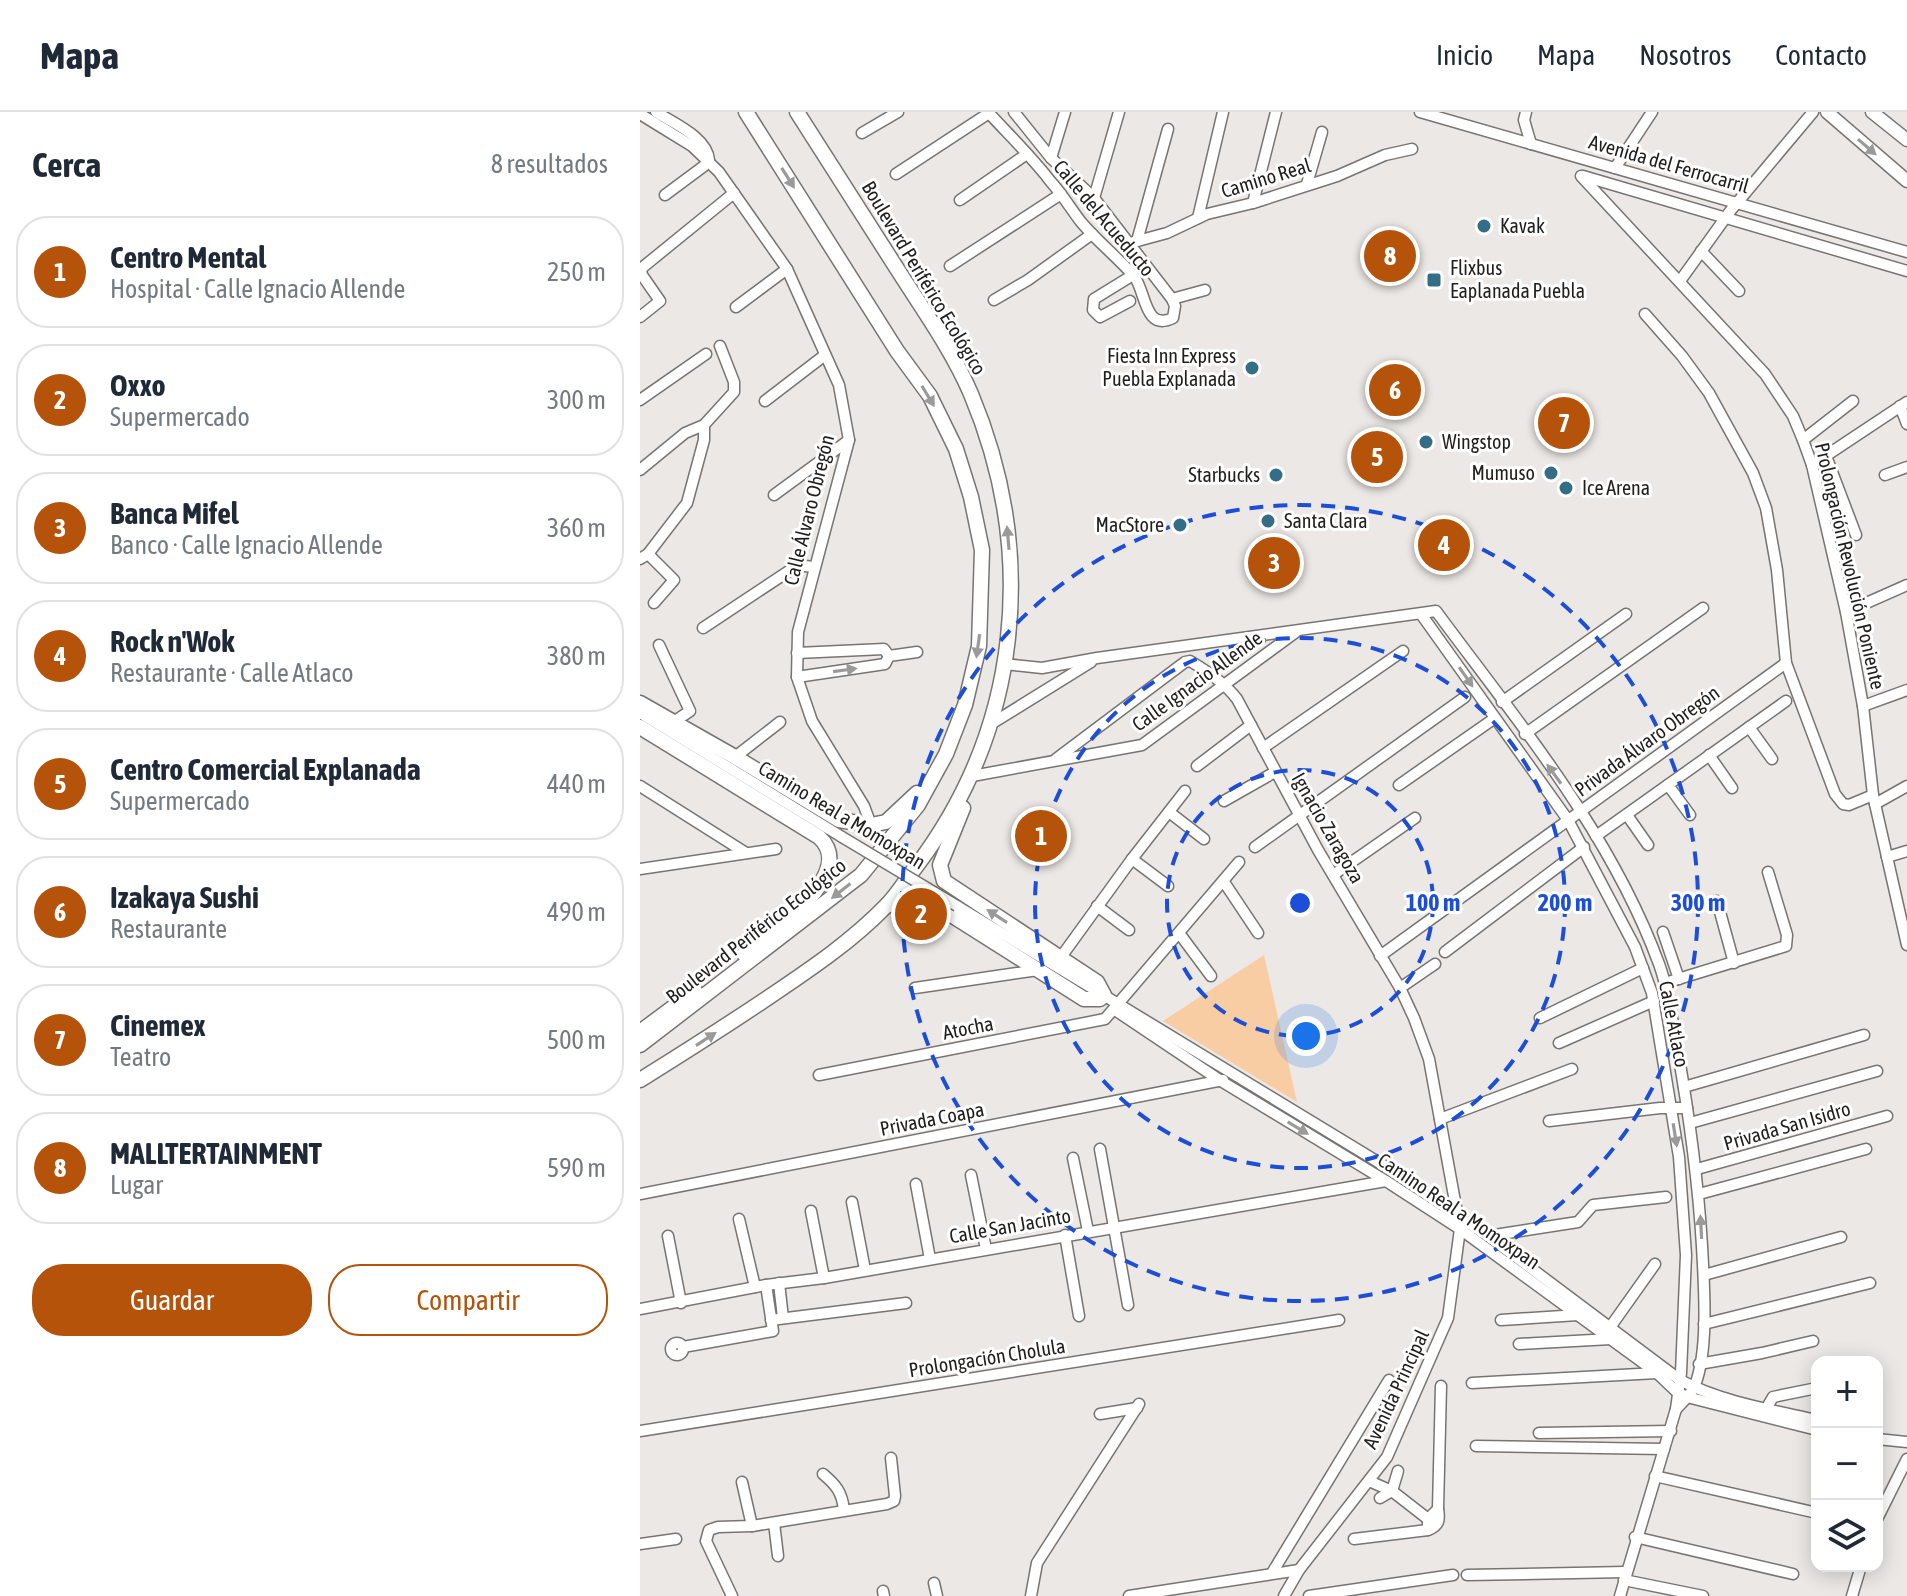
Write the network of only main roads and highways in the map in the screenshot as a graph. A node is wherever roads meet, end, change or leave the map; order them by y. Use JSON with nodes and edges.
{"nodes":[{"id":1,"x":746,"y":112,"type":"edge"},
{"id":2,"x":797,"y":112,"type":"edge"},
{"id":3,"x":1827,"y":112,"type":"edge"},
{"id":4,"x":1872,"y":112,"type":"edge"},
{"id":5,"x":1907,"y":140,"type":"edge"},
{"id":6,"x":1907,"y":181,"type":"edge"},
{"id":7,"x":640,"y":703,"type":"edge"},
{"id":8,"x":647,"y":725,"type":"edge"},
{"id":9,"x":946,"y":754,"type":"junction"},
{"id":10,"x":972,"y":776,"type":"junction"},
{"id":11,"x":887,"y":905,"type":"junction"},
{"id":12,"x":640,"y":1032,"type":"edge"},
{"id":13,"x":640,"y":1045,"type":"edge"},
{"id":14,"x":640,"y":1080,"type":"edge"}],
"edges":[{"from":1,"to":9,"type":"highway","name":"Boulevard Periférico Ecológico","one_way":true},
{"from":10,"to":2,"type":"highway","name":"Boulevard Periférico Ecológico","one_way":true},
{"from":3,"to":6,"type":"main road","one_way":true},
{"from":4,"to":5,"type":"main road"},
{"from":7,"to":9,"type":"highway"},
{"from":8,"to":12,"type":"highway"},
{"from":9,"to":13,"type":"highway","name":"Boulevard Periférico Ecológico","one_way":true},
{"from":10,"to":11,"type":"highway","name":"Boulevard Periférico Ecológico"},
{"from":11,"to":10,"type":"highway","one_way":true},
{"from":14,"to":11,"type":"highway","name":"Boulevard Periférico Ecológico","one_way":true}]}
